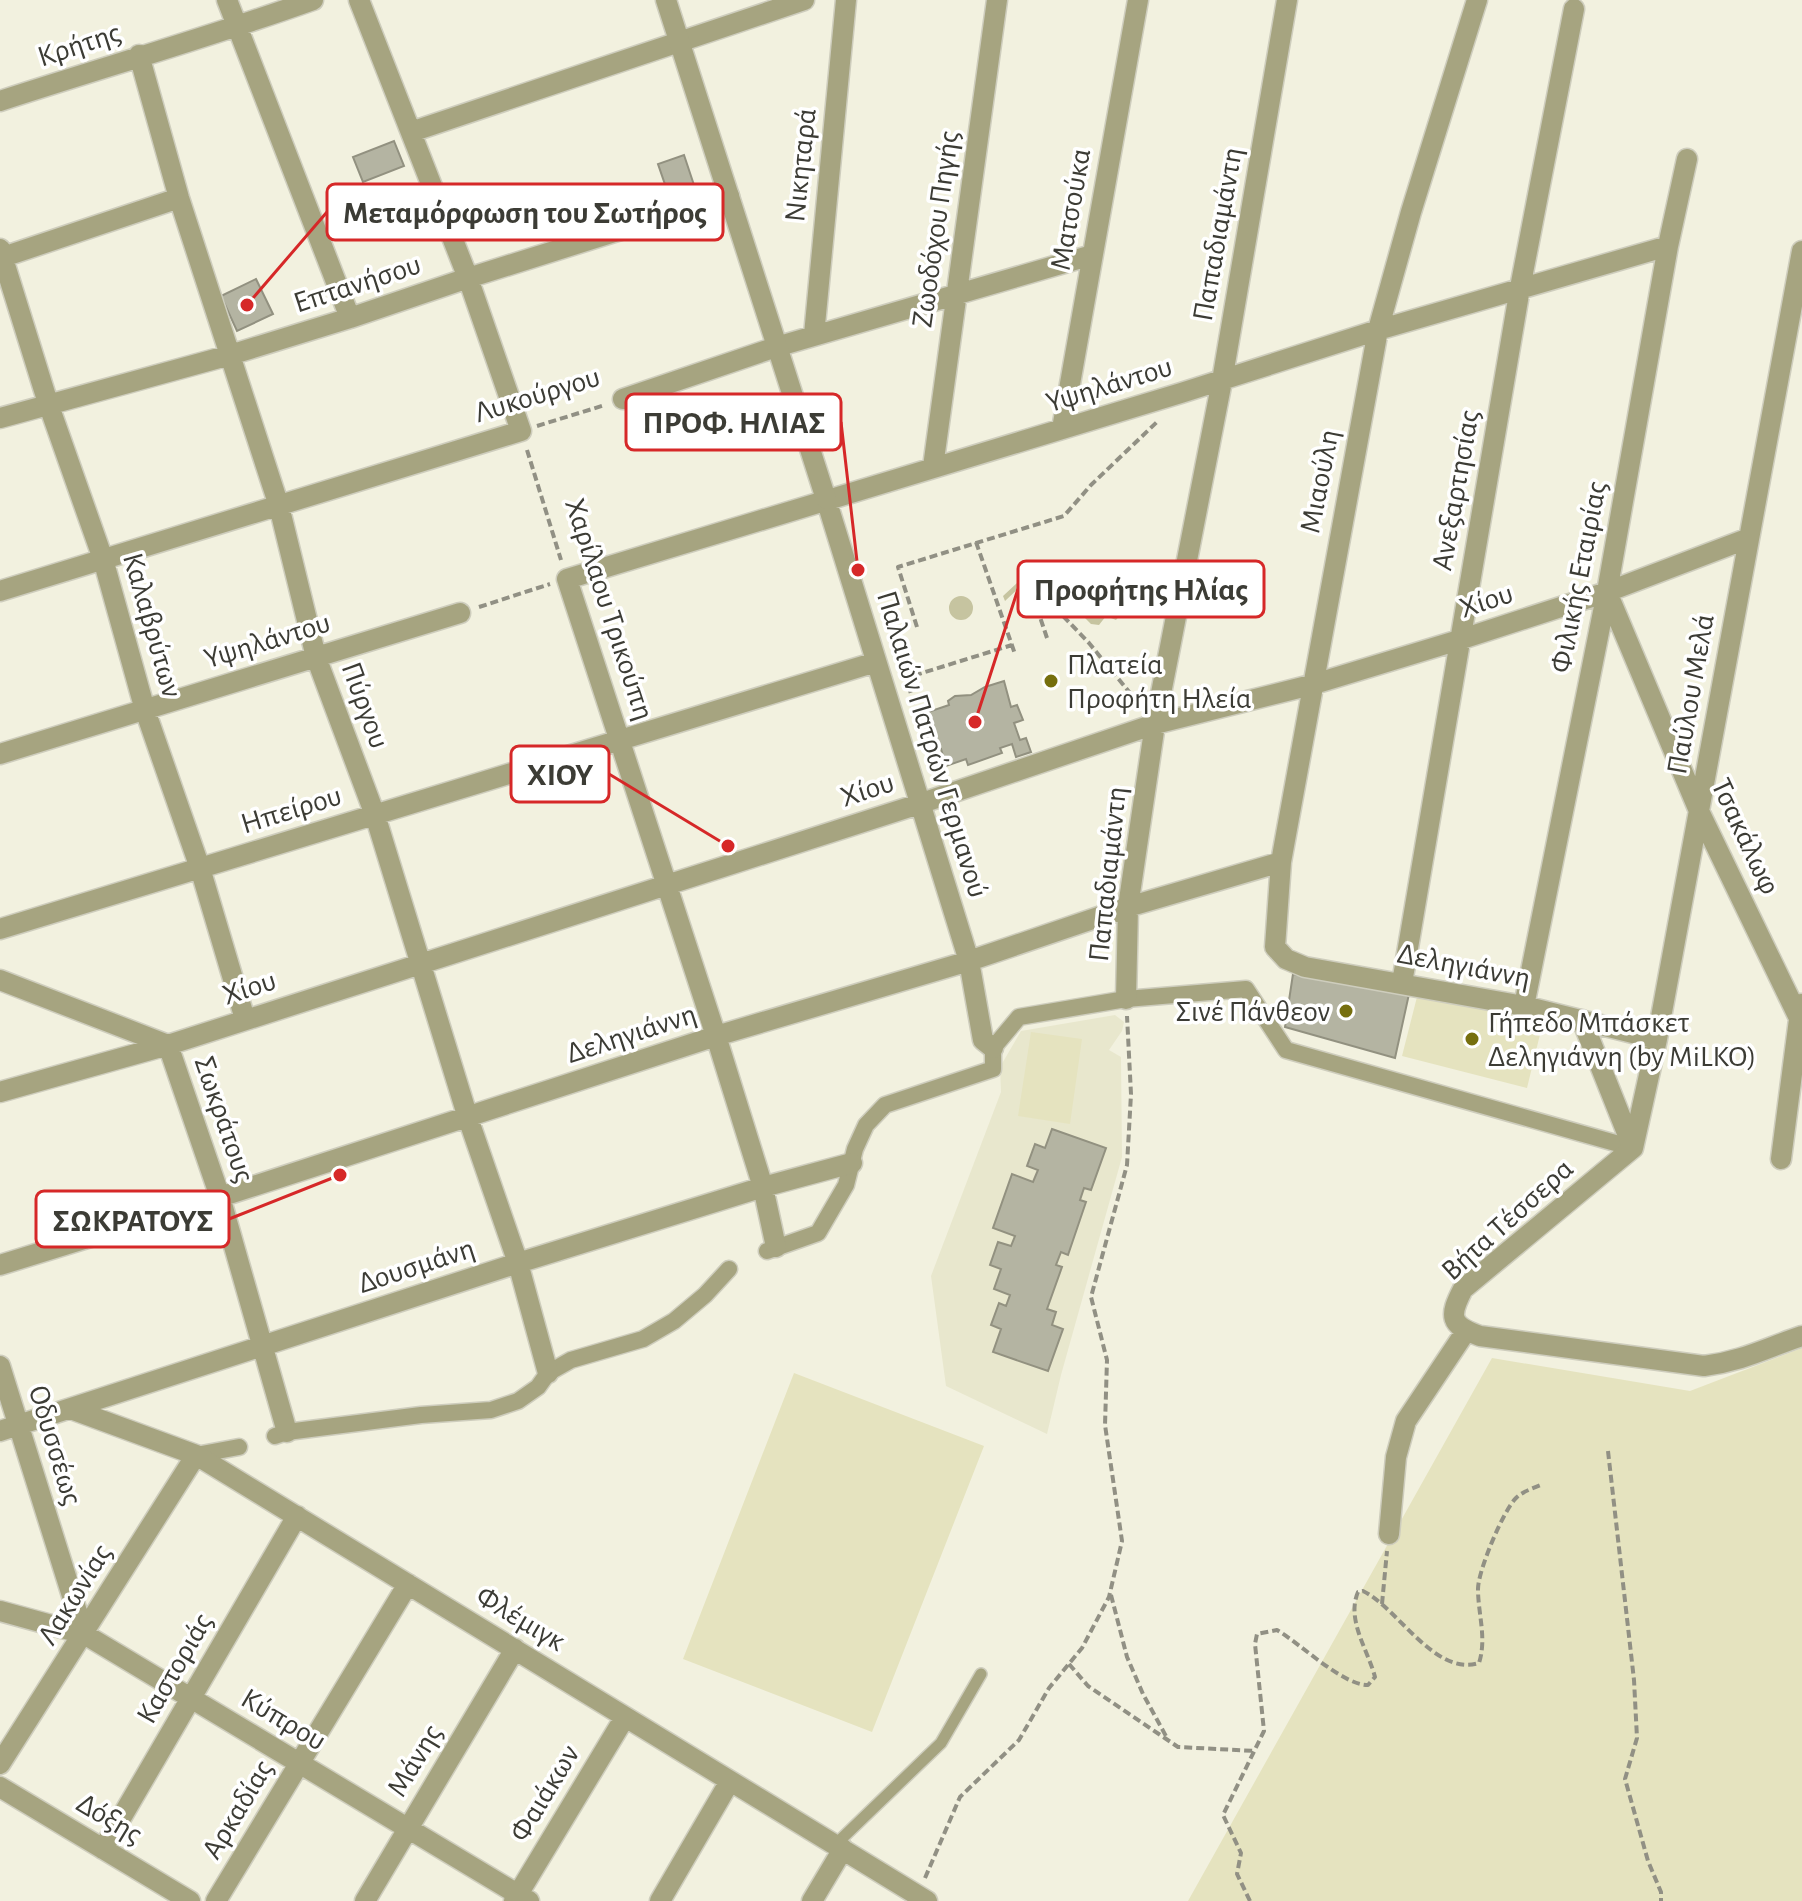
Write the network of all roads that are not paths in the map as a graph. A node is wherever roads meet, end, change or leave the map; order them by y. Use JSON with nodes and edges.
{"nodes":[{"id":1,"x":227,"y":0,"type":"edge"},
{"id":2,"x":313,"y":0,"type":"edge"},
{"id":3,"x":359,"y":0,"type":"edge"},
{"id":4,"x":666,"y":0,"type":"edge"},
{"id":5,"x":804,"y":0,"type":"edge"},
{"id":6,"x":846,"y":0,"type":"edge"},
{"id":7,"x":997,"y":0,"type":"edge"},
{"id":8,"x":1138,"y":0,"type":"edge"},
{"id":9,"x":1287,"y":0,"type":"edge"},
{"id":10,"x":1477,"y":0,"type":"edge"},
{"id":11,"x":1574,"y":9,"type":"dead end"},
{"id":12,"x":238,"y":27,"type":"junction"},
{"id":13,"x":680,"y":43,"type":"junction"},
{"id":14,"x":139,"y":55,"type":"junction"},
{"id":15,"x":0,"y":101,"type":"edge"},
{"id":16,"x":411,"y":132,"type":"junction"},
{"id":17,"x":1687,"y":159,"type":"dead end"},
{"id":18,"x":729,"y":196,"type":"junction"},
{"id":19,"x":179,"y":198,"type":"junction"},
{"id":20,"x":1668,"y":246,"type":"junction"},
{"id":21,"x":1802,"y":251,"type":"edge"},
{"id":22,"x":1,"y":255,"type":"edge"},
{"id":23,"x":1092,"y":255,"type":"junction"},
{"id":24,"x":468,"y":278,"type":"junction"},
{"id":25,"x":1520,"y":288,"type":"junction"},
{"id":26,"x":956,"y":292,"type":"junction"},
{"id":27,"x":350,"y":318,"type":"junction"},
{"id":28,"x":1378,"y":330,"type":"junction"},
{"id":29,"x":814,"y":335,"type":"junction"},
{"id":30,"x":776,"y":347,"type":"junction"},
{"id":31,"x":230,"y":355,"type":"junction"},
{"id":32,"x":1222,"y":381,"type":"junction"},
{"id":33,"x":623,"y":399,"type":"road end"},
{"id":34,"x":48,"y":403,"type":"junction"},
{"id":35,"x":0,"y":418,"type":"edge"},
{"id":36,"x":1062,"y":429,"type":"junction"},
{"id":37,"x":933,"y":467,"type":"junction"},
{"id":38,"x":826,"y":499,"type":"junction"},
{"id":39,"x":279,"y":506,"type":"junction"},
{"id":40,"x":1749,"y":538,"type":"junction"},
{"id":41,"x":103,"y":559,"type":"junction"},
{"id":42,"x":567,"y":579,"type":"joint"},
{"id":43,"x":0,"y":591,"type":"edge"},
{"id":44,"x":1607,"y":592,"type":"junction"},
{"id":45,"x":460,"y":613,"type":"road end"},
{"id":46,"x":1459,"y":640,"type":"junction"},
{"id":47,"x":316,"y":657,"type":"junction"},
{"id":48,"x":876,"y":662,"type":"junction"},
{"id":49,"x":1311,"y":685,"type":"junction"},
{"id":50,"x":145,"y":710,"type":"junction"},
{"id":51,"x":1155,"y":724,"type":"junction"},
{"id":52,"x":620,"y":739,"type":"junction"},
{"id":53,"x":0,"y":754,"type":"edge"},
{"id":54,"x":919,"y":804,"type":"junction"},
{"id":55,"x":1699,"y":811,"type":"junction"},
{"id":56,"x":375,"y":815,"type":"junction"},
{"id":57,"x":1281,"y":862,"type":"junction"},
{"id":58,"x":200,"y":868,"type":"junction"},
{"id":59,"x":667,"y":884,"type":"junction"},
{"id":60,"x":1128,"y":907,"type":"junction"},
{"id":61,"x":2,"y":925,"type":"edge"},
{"id":62,"x":969,"y":961,"type":"junction"},
{"id":63,"x":422,"y":963,"type":"junction"},
{"id":64,"x":1305,"y":967,"type":"joint"},
{"id":65,"x":0,"y":980,"type":"edge"},
{"id":66,"x":1402,"y":983,"type":"junction"},
{"id":67,"x":1126,"y":999,"type":"junction"},
{"id":68,"x":1524,"y":1006,"type":"junction"},
{"id":69,"x":1801,"y":1012,"type":"edge"},
{"id":70,"x":245,"y":1019,"type":"junction"},
{"id":71,"x":1582,"y":1020,"type":"junction"},
{"id":72,"x":716,"y":1036,"type":"junction"},
{"id":73,"x":1657,"y":1039,"type":"junction"},
{"id":74,"x":168,"y":1045,"type":"junction"},
{"id":75,"x":993,"y":1048,"type":"junction"},
{"id":76,"x":0,"y":1092,"type":"edge"},
{"id":77,"x":468,"y":1118,"type":"junction"},
{"id":78,"x":1633,"y":1148,"type":"junction"},
{"id":79,"x":1781,"y":1159,"type":"dead end"},
{"id":80,"x":852,"y":1163,"type":"junction"},
{"id":81,"x":763,"y":1187,"type":"junction"},
{"id":82,"x":220,"y":1197,"type":"junction"},
{"id":83,"x":772,"y":1249,"type":"joint"},
{"id":84,"x":518,"y":1263,"type":"junction"},
{"id":85,"x":0,"y":1265,"type":"edge"},
{"id":86,"x":729,"y":1269,"type":"dead end"},
{"id":87,"x":1466,"y":1331,"type":"junction"},
{"id":88,"x":1802,"y":1336,"type":"edge"},
{"id":89,"x":264,"y":1346,"type":"junction"},
{"id":90,"x":0,"y":1366,"type":"edge"},
{"id":91,"x":548,"y":1373,"type":"junction"},
{"id":92,"x":71,"y":1409,"type":"junction"},
{"id":93,"x":9,"y":1428,"type":"edge"},
{"id":94,"x":281,"y":1434,"type":"joint"},
{"id":95,"x":239,"y":1447,"type":"dead end"},
{"id":96,"x":196,"y":1455,"type":"junction"},
{"id":97,"x":297,"y":1516,"type":"junction"},
{"id":98,"x":1389,"y":1534,"type":"road end"},
{"id":99,"x":408,"y":1584,"type":"junction"},
{"id":100,"x":0,"y":1611,"type":"edge"},
{"id":101,"x":84,"y":1634,"type":"junction"},
{"id":102,"x":515,"y":1649,"type":"junction"},
{"id":103,"x":981,"y":1674,"type":"dead end"},
{"id":104,"x":191,"y":1699,"type":"junction"},
{"id":105,"x":625,"y":1717,"type":"junction"},
{"id":106,"x":299,"y":1763,"type":"junction"},
{"id":107,"x":0,"y":1764,"type":"edge"},
{"id":108,"x":730,"y":1781,"type":"junction"},
{"id":109,"x":0,"y":1787,"type":"edge"},
{"id":110,"x":408,"y":1829,"type":"junction"},
{"id":111,"x":839,"y":1847,"type":"junction"},
{"id":112,"x":103,"y":1849,"type":"junction"},
{"id":113,"x":923,"y":1898,"type":"edge"},
{"id":114,"x":520,"y":1899,"type":"edge"},
{"id":115,"x":190,"y":1901,"type":"edge"},
{"id":116,"x":216,"y":1901,"type":"edge"},
{"id":117,"x":365,"y":1901,"type":"edge"},
{"id":118,"x":660,"y":1901,"type":"edge"},
{"id":119,"x":812,"y":1901,"type":"edge"}],
"edges":[{"from":1,"to":12,"type":"street"},
{"from":2,"to":12,"type":"street","name":"Κρήτης"},
{"from":3,"to":16,"type":"street"},
{"from":4,"to":13,"type":"street","name":"Παλαιών Πατρών Γερμανού"},
{"from":5,"to":13,"type":"street"},
{"from":6,"to":29,"type":"street","name":"Νικηταρά"},
{"from":7,"to":26,"type":"street","name":"Ζωοδόχου Πηγής"},
{"from":8,"to":23,"type":"street","name":"Ματσούκα"},
{"from":9,"to":32,"type":"street","name":"Παπαδιαμάντη"},
{"from":10,"to":28,"type":"street","name":"Μιαούλη"},
{"from":11,"to":25,"type":"street","name":"Ανεξαρτησίας"},
{"from":12,"to":14,"type":"street","name":"Κρήτης"},
{"from":12,"to":27,"type":"street"},
{"from":13,"to":16,"type":"street"},
{"from":13,"to":18,"type":"street","name":"Παλαιών Πατρών Γερμανού"},
{"from":14,"to":15,"type":"street","name":"Κρήτης"},
{"from":14,"to":19,"type":"street","name":"Πύργου"},
{"from":16,"to":24,"type":"street"},
{"from":17,"to":20,"type":"street","name":"Φιλικής Εταιρίας"},
{"from":18,"to":24,"type":"street","name":"Επτανήσου"},
{"from":18,"to":30,"type":"street","name":"Παλαιών Πατρών Γερμανού"},
{"from":19,"to":22,"type":"street"},
{"from":19,"to":31,"type":"street","name":"Πύργου"},
{"from":20,"to":25,"type":"street","name":"Υψηλάντου"},
{"from":20,"to":44,"type":"street","name":"Φιλικής Εταιρίας"},
{"from":21,"to":40,"type":"street","name":"Παύλου Μελά"},
{"from":22,"to":34,"type":"street","name":"Καλαβρύτων"},
{"from":23,"to":26,"type":"street","name":"Λυκούργου"},
{"from":23,"to":36,"type":"street","name":"Ματσούκα"},
{"from":24,"to":27,"type":"street","name":"Επτανήσου"},
{"from":24,"to":39,"type":"street","name":"Λυκούργου"},
{"from":25,"to":28,"type":"street","name":"Υψηλάντου"},
{"from":25,"to":46,"type":"street","name":"Ανεξαρτησίας"},
{"from":26,"to":29,"type":"street","name":"Λυκούργου"},
{"from":26,"to":37,"type":"street","name":"Ζωοδόχου Πηγής"},
{"from":27,"to":31,"type":"street","name":"Επτανήσου"},
{"from":28,"to":32,"type":"street","name":"Υψηλάντου"},
{"from":28,"to":49,"type":"street","name":"Μιαούλη"},
{"from":29,"to":30,"type":"street","name":"Λυκούργου"},
{"from":30,"to":33,"type":"street","name":"Λυκούργου"},
{"from":30,"to":38,"type":"street","name":"Παλαιών Πατρών Γερμανού"},
{"from":31,"to":34,"type":"street","name":"Επτανήσου"},
{"from":31,"to":39,"type":"street","name":"Πύργου"},
{"from":32,"to":36,"type":"street","name":"Υψηλάντου"},
{"from":32,"to":51,"type":"street","name":"Παπαδιαμάντη"},
{"from":34,"to":35,"type":"street","name":"Επτανήσου"},
{"from":34,"to":41,"type":"street","name":"Καλαβρύτων"},
{"from":36,"to":37,"type":"street","name":"Υψηλάντου"},
{"from":37,"to":38,"type":"street","name":"Υψηλάντου"},
{"from":38,"to":42,"type":"street","name":"Υψηλάντου"},
{"from":38,"to":48,"type":"street","name":"Παλαιών Πατρών Γερμανού"},
{"from":39,"to":41,"type":"street","name":"Λυκούργου"},
{"from":39,"to":47,"type":"street","name":"Πύργου"},
{"from":40,"to":44,"type":"street","name":"Χίου"},
{"from":40,"to":55,"type":"street","name":"Παύλου Μελά"},
{"from":41,"to":43,"type":"street","name":"Λυκούργου"},
{"from":41,"to":50,"type":"street","name":"Καλαβρύτων"},
{"from":42,"to":52,"type":"street","name":"Χαρίλαου Τρικούπη"},
{"from":44,"to":46,"type":"street","name":"Χίου"},
{"from":44,"to":55,"type":"street","name":"Τσακάλωφ"},
{"from":44,"to":68,"type":"street","name":"Φιλικής Εταιρίας"},
{"from":45,"to":47,"type":"street","name":"Υψηλάντου"},
{"from":46,"to":49,"type":"street","name":"Χίου"},
{"from":46,"to":66,"type":"street","name":"Ανεξαρτησίας"},
{"from":47,"to":50,"type":"street","name":"Υψηλάντου"},
{"from":47,"to":56,"type":"street","name":"Πύργου"},
{"from":48,"to":52,"type":"street","name":"Ηπείρου"},
{"from":48,"to":54,"type":"street","name":"Παλαιών Πατρών Γερμανού"},
{"from":49,"to":51,"type":"street","name":"Χίου"},
{"from":49,"to":57,"type":"street","name":"Μιαούλη"},
{"from":50,"to":53,"type":"street","name":"Υψηλάντου"},
{"from":50,"to":58,"type":"street","name":"Καλαβρύτων"},
{"from":51,"to":54,"type":"street","name":"Χίου"},
{"from":51,"to":60,"type":"street","name":"Παπαδιαμάντη"},
{"from":52,"to":56,"type":"street","name":"Ηπείρου"},
{"from":52,"to":59,"type":"street","name":"Χαρίλαου Τρικούπη"},
{"from":54,"to":59,"type":"street","name":"Χίου"},
{"from":54,"to":62,"type":"street","name":"Παλαιών Πατρών Γερμανού"},
{"from":55,"to":69,"type":"street","name":"Τσακάλωφ"},
{"from":55,"to":73,"type":"street","name":"Παύλου Μελά"},
{"from":56,"to":58,"type":"street","name":"Ηπείρου"},
{"from":56,"to":63,"type":"street","name":"Πύργου"},
{"from":57,"to":60,"type":"street","name":"Δεληγιάννη"},
{"from":57,"to":64,"type":"street","name":"Μιαούλη"},
{"from":58,"to":61,"type":"street","name":"Ηπείρου"},
{"from":58,"to":70,"type":"street","name":"Καλαβρύτων"},
{"from":59,"to":63,"type":"street","name":"Χίου"},
{"from":59,"to":72,"type":"street","name":"Χαρίλαου Τρικούπη"},
{"from":60,"to":62,"type":"street","name":"Δεληγιάννη"},
{"from":60,"to":67,"type":"street","name":"Παπαδιαμάντη"},
{"from":62,"to":72,"type":"street","name":"Δεληγιάννη"},
{"from":62,"to":75,"type":"street","name":"Παλαιών Πατρών Γερμανού"},
{"from":63,"to":70,"type":"street","name":"Χίου"},
{"from":63,"to":77,"type":"street","name":"Πύργου"},
{"from":64,"to":66,"type":"street","name":"Δεληγιάννη"},
{"from":65,"to":74,"type":"street","name":"Σωκράτους"},
{"from":66,"to":68,"type":"street","name":"Δεληγιάννη"},
{"from":67,"to":75,"type":"street"},
{"from":67,"to":78,"type":"street"},
{"from":68,"to":71,"type":"street","name":"Δεληγιάννη"},
{"from":69,"to":79,"type":"street"},
{"from":70,"to":74,"type":"street","name":"Χίου"},
{"from":71,"to":73,"type":"street","name":"Δεληγιάννη"},
{"from":71,"to":78,"type":"street"},
{"from":72,"to":77,"type":"street","name":"Δεληγιάννη"},
{"from":72,"to":81,"type":"street","name":"Χαρίλαου Τρικούπη"},
{"from":73,"to":78,"type":"street","name":"Παύλου Μελά"},
{"from":74,"to":76,"type":"street","name":"Χίου"},
{"from":74,"to":82,"type":"street","name":"Σωκράτους"},
{"from":75,"to":80,"type":"street"},
{"from":77,"to":82,"type":"street","name":"Δεληγιάννη"},
{"from":77,"to":84,"type":"street","name":"Πύργου"},
{"from":78,"to":87,"type":"street","name":"Βήτα Τέσσερα"},
{"from":80,"to":81,"type":"street","name":"Δουσμάνη"},
{"from":80,"to":83,"type":"street"},
{"from":81,"to":83,"type":"street","name":"Χαρίλαου Τρικούπη"},
{"from":81,"to":84,"type":"street","name":"Δουσμάνη"},
{"from":82,"to":85,"type":"street","name":"Δεληγιάννη"},
{"from":82,"to":89,"type":"street","name":"Σωκράτους"},
{"from":84,"to":89,"type":"street","name":"Δουσμάνη"},
{"from":84,"to":91,"type":"street","name":"Πύργου"},
{"from":86,"to":91,"type":"street"},
{"from":87,"to":88,"type":"street","name":"Βήτα Τέσσερα"},
{"from":87,"to":98,"type":"street"},
{"from":89,"to":92,"type":"street","name":"Δουσμάνη"},
{"from":89,"to":94,"type":"street","name":"Σωκράτους"},
{"from":90,"to":93,"type":"street","name":"Οδυσσέως"},
{"from":91,"to":94,"type":"street"},
{"from":92,"to":93,"type":"street","name":"Δουσμάνη"},
{"from":92,"to":96,"type":"street","name":"Φλέμιγκ"},
{"from":93,"to":101,"type":"street","name":"Οδυσσέως"},
{"from":95,"to":96,"type":"street"},
{"from":96,"to":97,"type":"street","name":"Φλέμιγκ"},
{"from":96,"to":101,"type":"street","name":"Λακωνίας"},
{"from":97,"to":99,"type":"street","name":"Φλέμιγκ"},
{"from":97,"to":104,"type":"street","name":"Καστοριάς"},
{"from":99,"to":102,"type":"street","name":"Φλέμιγκ"},
{"from":99,"to":106,"type":"street","name":"Αρκαδίας"},
{"from":100,"to":101,"type":"street","name":"Κύπρου"},
{"from":101,"to":104,"type":"street","name":"Κύπρου"},
{"from":101,"to":107,"type":"street","name":"Λακωνίας"},
{"from":102,"to":105,"type":"street","name":"Φλέμιγκ"},
{"from":102,"to":110,"type":"street","name":"Μάνης"},
{"from":103,"to":111,"type":"lane"},
{"from":104,"to":106,"type":"street","name":"Κύπρου"},
{"from":104,"to":112,"type":"street","name":"Καστοριάς"},
{"from":105,"to":108,"type":"street","name":"Φλέμιγκ"},
{"from":105,"to":114,"type":"street","name":"Φαιάκων"},
{"from":106,"to":110,"type":"street","name":"Κύπρου"},
{"from":106,"to":116,"type":"street","name":"Αρκαδίας"},
{"from":108,"to":111,"type":"street","name":"Φλέμιγκ"},
{"from":108,"to":118,"type":"street"},
{"from":109,"to":112,"type":"street","name":"Δόξης"},
{"from":110,"to":114,"type":"street","name":"Κύπρου"},
{"from":110,"to":117,"type":"street","name":"Μάνης"},
{"from":111,"to":113,"type":"street","name":"Φλέμιγκ"},
{"from":111,"to":119,"type":"street"},
{"from":112,"to":115,"type":"street","name":"Δόξης"}]}
